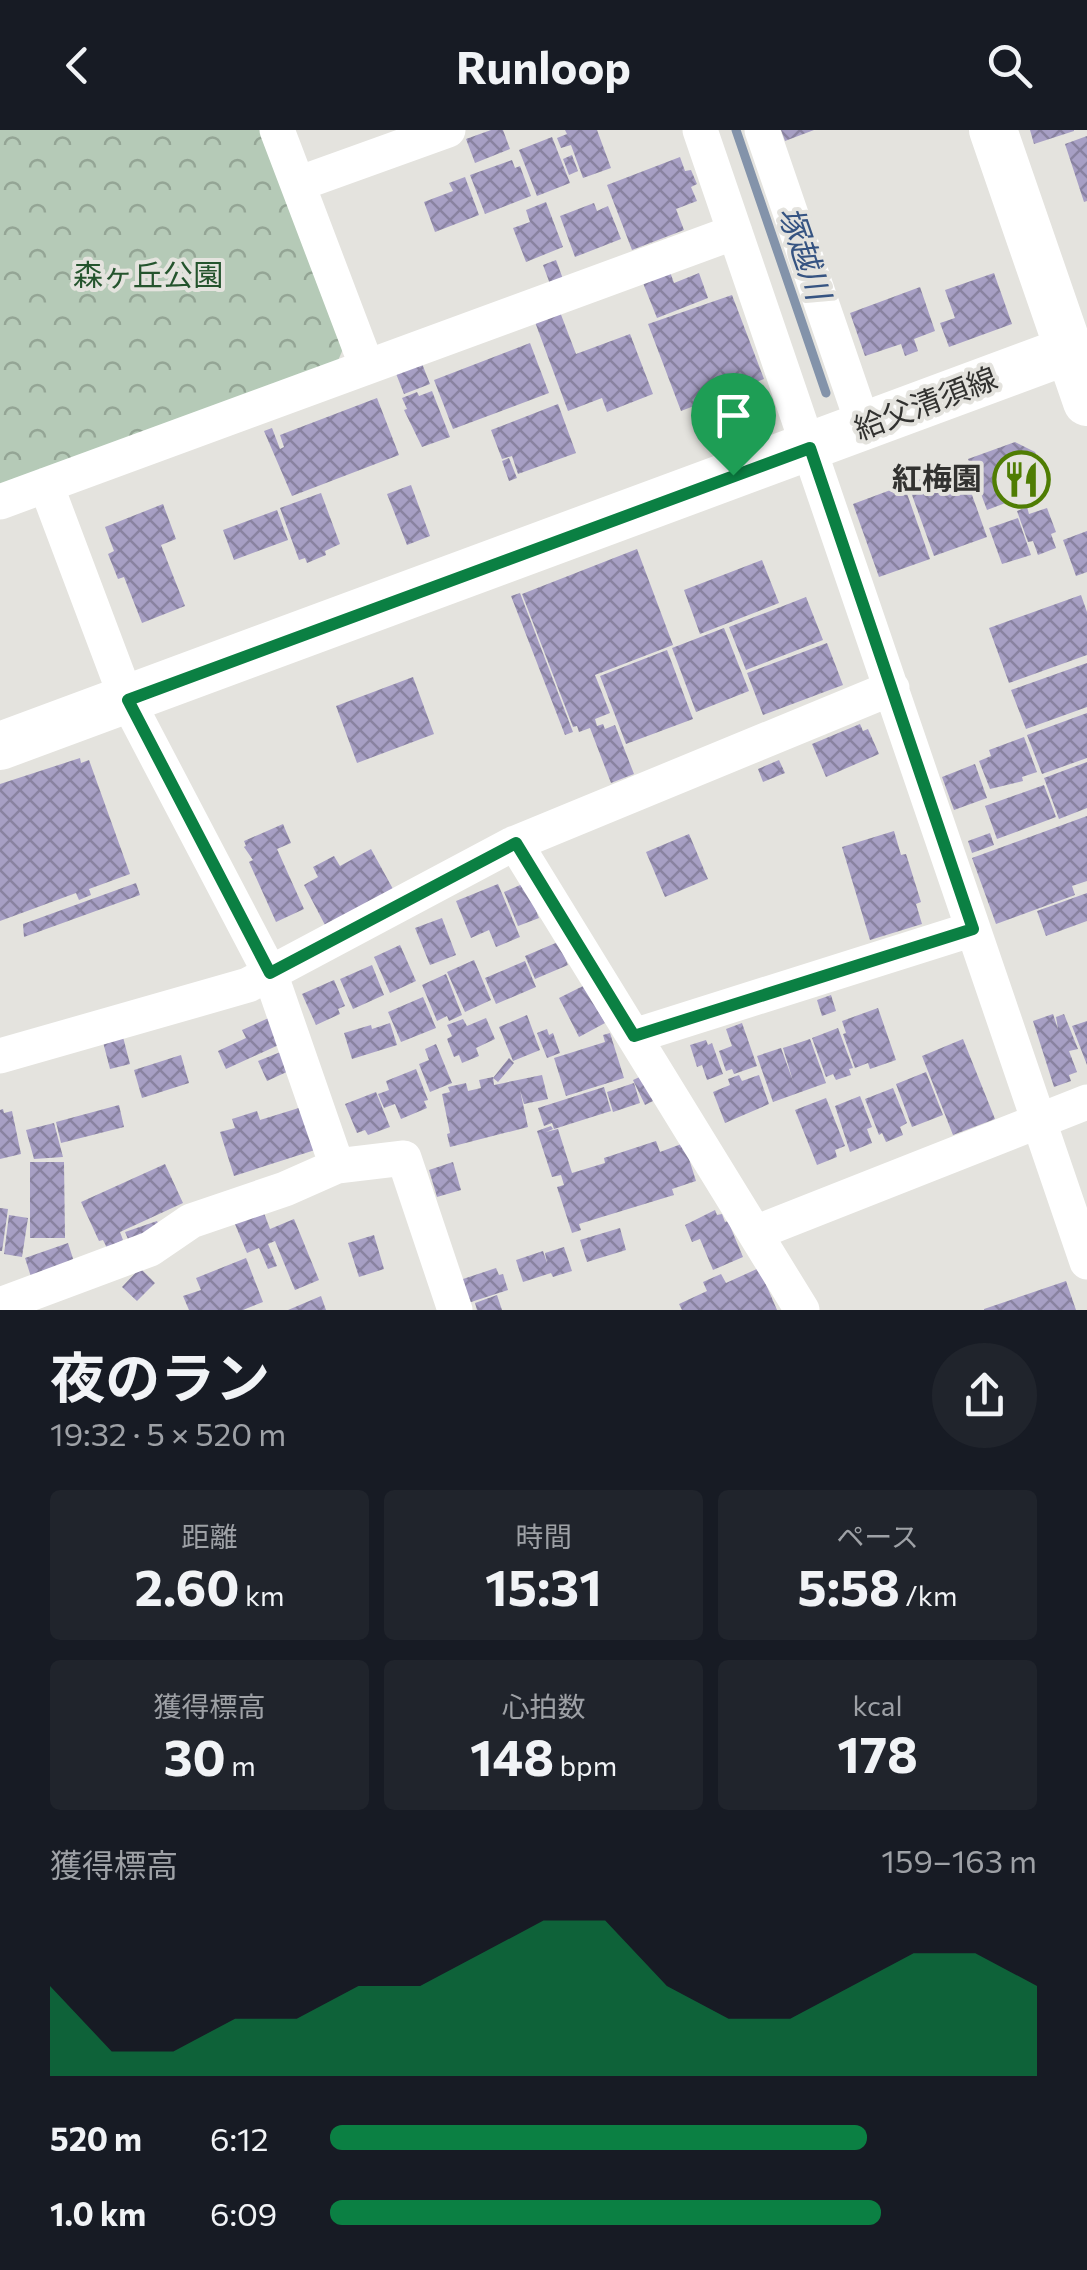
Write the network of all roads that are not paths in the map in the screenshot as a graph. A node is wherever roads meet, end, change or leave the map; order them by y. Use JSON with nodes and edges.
{"nodes":[{"id":1,"x":277,"y":130,"type":"edge"},
{"id":2,"x":448,"y":130,"type":"edge"},
{"id":3,"x":700,"y":130,"type":"edge"},
{"id":4,"x":762,"y":130,"type":"edge"},
{"id":5,"x":993,"y":130,"type":"edge"},
{"id":6,"x":298,"y":184,"type":"junction"},
{"id":7,"x":735,"y":232,"type":"junction"},
{"id":8,"x":1078,"y":347,"type":"edge"},
{"id":9,"x":368,"y":367,"type":"junction"},
{"id":10,"x":1087,"y":402,"type":"edge"},
{"id":11,"x":864,"y":427,"type":"junction"},
{"id":12,"x":810,"y":448,"type":"junction"},
{"id":13,"x":46,"y":486,"type":"junction"},
{"id":14,"x":0,"y":502,"type":"edge"},
{"id":15,"x":892,"y":688,"type":"junction"},
{"id":16,"x":128,"y":700,"type":"junction"},
{"id":17,"x":0,"y":746,"type":"edge"},
{"id":18,"x":516,"y":843,"type":"junction"},
{"id":19,"x":973,"y":929,"type":"junction"},
{"id":20,"x":270,"y":973,"type":"junction"},
{"id":21,"x":634,"y":1036,"type":"junction"},
{"id":22,"x":0,"y":1056,"type":"edge"},
{"id":23,"x":1087,"y":1102,"type":"edge"},
{"id":24,"x":1038,"y":1122,"type":"junction"},
{"id":25,"x":337,"y":1166,"type":"junction"},
{"id":26,"x":755,"y":1233,"type":"junction"},
{"id":27,"x":1087,"y":1262,"type":"edge"},
{"id":28,"x":0,"y":1305,"type":"edge"},
{"id":29,"x":455,"y":1310,"type":"edge"},
{"id":30,"x":802,"y":1310,"type":"edge"}],
"edges":[{"from":1,"to":6,"type":"street"},
{"from":2,"to":6,"type":"street"},
{"from":3,"to":7,"type":"street"},
{"from":4,"to":11,"type":"street"},
{"from":5,"to":8,"type":"main road"},
{"from":6,"to":9,"type":"street"},
{"from":7,"to":9,"type":"street"},
{"from":7,"to":12,"type":"street"},
{"from":8,"to":10,"type":"main road"},
{"from":8,"to":11,"type":"main road","name":"給父清須線"},
{"from":9,"to":13,"type":"street"},
{"from":11,"to":12,"type":"main road","name":"給父清須線"},
{"from":12,"to":15,"type":"street"},
{"from":12,"to":16,"type":"main road","name":"給父清須線"},
{"from":13,"to":14,"type":"street"},
{"from":13,"to":16,"type":"street"},
{"from":15,"to":18,"type":"street"},
{"from":15,"to":19,"type":"street"},
{"from":16,"to":17,"type":"main road","name":"給父清須線"},
{"from":16,"to":20,"type":"street"},
{"from":18,"to":20,"type":"street"},
{"from":18,"to":21,"type":"street"},
{"from":19,"to":21,"type":"street"},
{"from":19,"to":24,"type":"street"},
{"from":20,"to":22,"type":"street"},
{"from":20,"to":25,"type":"street"},
{"from":21,"to":26,"type":"street"},
{"from":23,"to":24,"type":"street"},
{"from":24,"to":26,"type":"street"},
{"from":24,"to":27,"type":"street"},
{"from":25,"to":28,"type":"street"},
{"from":25,"to":29,"type":"street"},
{"from":26,"to":30,"type":"street"}]}
